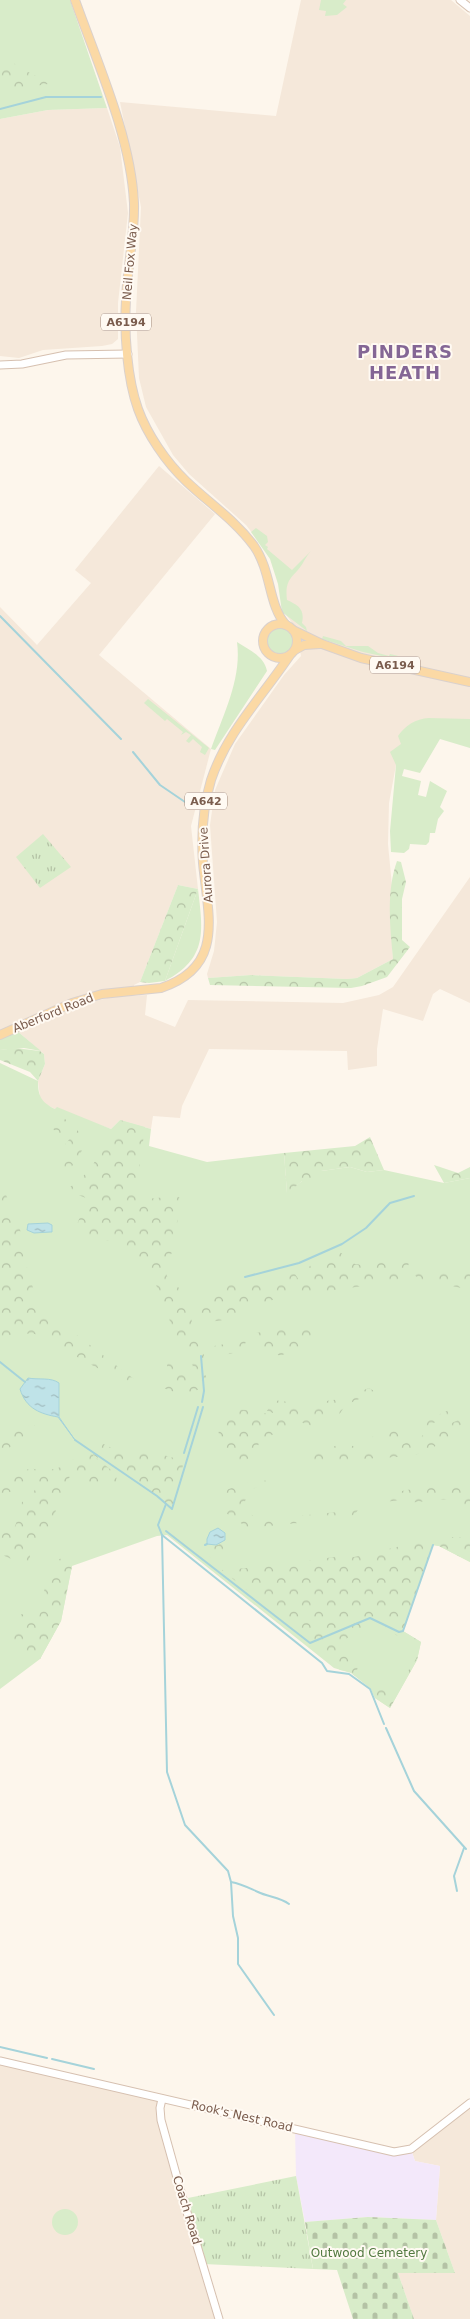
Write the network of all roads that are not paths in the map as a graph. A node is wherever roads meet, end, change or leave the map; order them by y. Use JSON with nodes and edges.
{"nodes":[{"id":1,"x":75,"y":0,"type":"edge"},
{"id":2,"x":460,"y":0,"type":"edge"},
{"id":3,"x":470,"y":8,"type":"edge"},
{"id":4,"x":128,"y":351,"type":"junction"},
{"id":5,"x":0,"y":365,"type":"edge"},
{"id":6,"x":274,"y":603,"type":"junction"},
{"id":7,"x":290,"y":627,"type":"junction"},
{"id":8,"x":269,"y":628,"type":"junction"},
{"id":9,"x":322,"y":644,"type":"junction"},
{"id":10,"x":292,"y":653,"type":"junction"},
{"id":11,"x":270,"y":655,"type":"junction"},
{"id":12,"x":271,"y":681,"type":"junction"},
{"id":13,"x":470,"y":682,"type":"edge"},
{"id":14,"x":191,"y":971,"type":"joint"},
{"id":15,"x":0,"y":1035,"type":"edge"},
{"id":16,"x":0,"y":2061,"type":"edge"},
{"id":17,"x":162,"y":2099,"type":"junction"},
{"id":18,"x":470,"y":2103,"type":"edge"},
{"id":19,"x":220,"y":2319,"type":"edge"}],
"edges":[{"from":1,"to":4,"type":"main road","name":"Neil Fox Way","number":"A6194"},
{"from":2,"to":3,"type":"street"},
{"from":4,"to":5,"type":"street"},
{"from":4,"to":6,"type":"main road","name":"Neil Fox Way","number":"A6194"},
{"from":6,"to":7,"type":"main road","name":"Neil Fox Way","number":"A6194"},
{"from":6,"to":8,"type":"main road","name":"Neil Fox Way","number":"A6194"},
{"from":7,"to":8,"type":"main road"},
{"from":7,"to":9,"type":"main road","number":"A6194"},
{"from":7,"to":10,"type":"main road","number":"A6194"},
{"from":8,"to":11,"type":"main road","number":"A6194"},
{"from":9,"to":10,"type":"main road"},
{"from":9,"to":13,"type":"main road","number":"A6194"},
{"from":10,"to":11,"type":"main road"},
{"from":10,"to":12,"type":"main road","name":"Aurora Drive","number":"A642"},
{"from":11,"to":12,"type":"main road"},
{"from":12,"to":14,"type":"main road","name":"Aurora Drive","number":"A642"},
{"from":14,"to":15,"type":"main road","name":"Aberford Road","number":"A642"},
{"from":16,"to":17,"type":"street","name":"Rook's Nest Road"},
{"from":17,"to":18,"type":"street","name":"Rook's Nest Road"},
{"from":17,"to":19,"type":"street","name":"Coach Road"}]}
